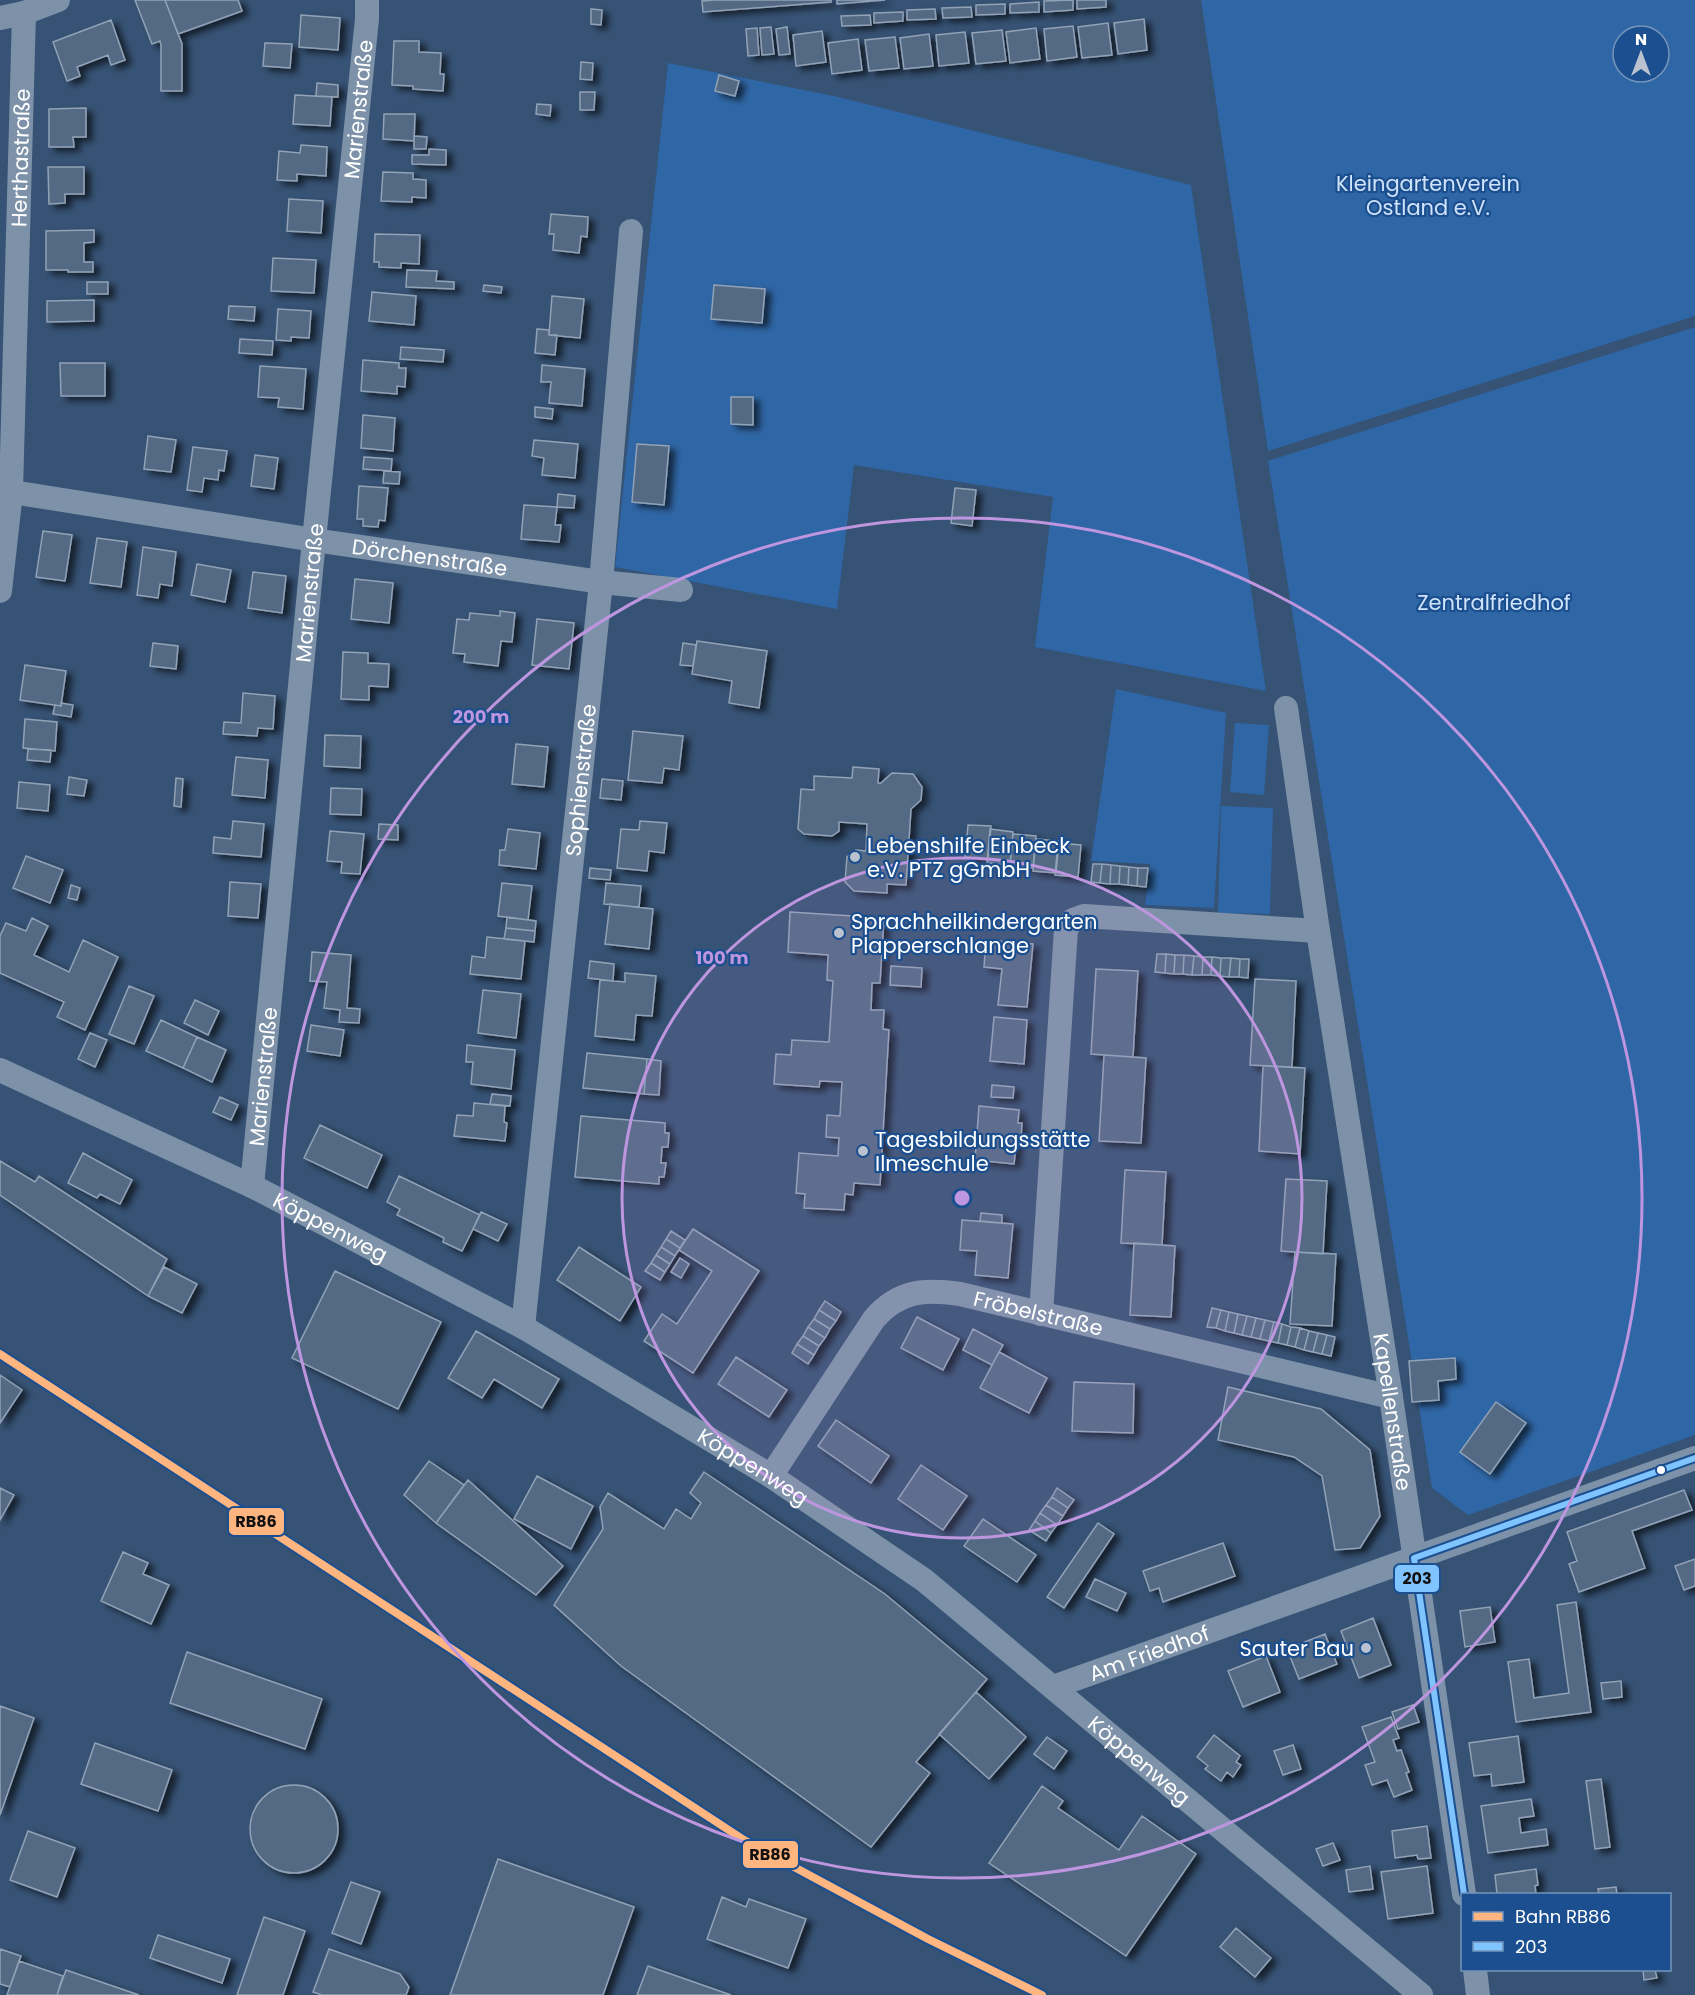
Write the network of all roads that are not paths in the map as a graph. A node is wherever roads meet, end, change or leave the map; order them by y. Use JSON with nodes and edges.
{"nodes":[{"id":1,"x":58,"y":0,"type":"edge"},
{"id":2,"x":367,"y":0,"type":"edge"},
{"id":3,"x":24,"y":13,"type":"junction"},
{"id":4,"x":0,"y":18,"type":"edge"},
{"id":5,"x":631,"y":231,"type":"dead end"},
{"id":6,"x":6,"y":491,"type":"edge"},
{"id":7,"x":314,"y":540,"type":"junction"},
{"id":8,"x":601,"y":582,"type":"junction"},
{"id":9,"x":681,"y":590,"type":"dead end"},
{"id":10,"x":0,"y":591,"type":"edge"},
{"id":11,"x":1286,"y":708,"type":"dead end"},
{"id":12,"x":1318,"y":931,"type":"junction"},
{"id":13,"x":0,"y":1070,"type":"edge"},
{"id":14,"x":252,"y":1186,"type":"junction"},
{"id":15,"x":1041,"y":1314,"type":"junction"},
{"id":16,"x":523,"y":1327,"type":"junction"},
{"id":17,"x":1391,"y":1397,"type":"junction"},
{"id":18,"x":1695,"y":1458,"type":"edge"},
{"id":19,"x":771,"y":1476,"type":"junction"},
{"id":20,"x":1414,"y":1558,"type":"junction"},
{"id":21,"x":1053,"y":1688,"type":"junction"},
{"id":22,"x":1464,"y":1893,"type":"edge"},
{"id":23,"x":1475,"y":1971,"type":"edge"},
{"id":24,"x":1421,"y":1995,"type":"edge"},
{"id":25,"x":1478,"y":1995,"type":"edge"}],
"edges":[{"from":1,"to":3,"type":"street"},
{"from":2,"to":7,"type":"street","name":"Marienstraße"},
{"from":3,"to":4,"type":"street"},
{"from":3,"to":6,"type":"street","name":"Herthastraße"},
{"from":5,"to":8,"type":"street","name":"Sophienstraße"},
{"from":6,"to":7,"type":"street","name":"Dörchenstraße"},
{"from":6,"to":10,"type":"street","name":"Herthastraße"},
{"from":7,"to":8,"type":"street","name":"Dörchenstraße"},
{"from":7,"to":14,"type":"street","name":"Marienstraße"},
{"from":8,"to":9,"type":"street","name":"Dörchenstraße"},
{"from":8,"to":16,"type":"street","name":"Sophienstraße"},
{"from":11,"to":12,"type":"street","name":"Kapellenstraße"},
{"from":12,"to":15,"type":"street"},
{"from":12,"to":17,"type":"street","name":"Kapellenstraße"},
{"from":13,"to":14,"type":"street","name":"Köppenweg"},
{"from":14,"to":16,"type":"street","name":"Köppenweg"},
{"from":15,"to":17,"type":"street","name":"Fröbelstraße"},
{"from":15,"to":19,"type":"street","name":"Fröbelstraße"},
{"from":16,"to":19,"type":"street","name":"Köppenweg"},
{"from":17,"to":20,"type":"street","name":"Kapellenstraße"},
{"from":18,"to":20,"type":"street","name":"Am Friedhof"},
{"from":19,"to":21,"type":"street","name":"Köppenweg"},
{"from":20,"to":21,"type":"street","name":"Am Friedhof"},
{"from":20,"to":22,"type":"street","name":"Kapellenstraße"},
{"from":21,"to":24,"type":"street","name":"Köppenweg"},
{"from":23,"to":25,"type":"street"}]}
